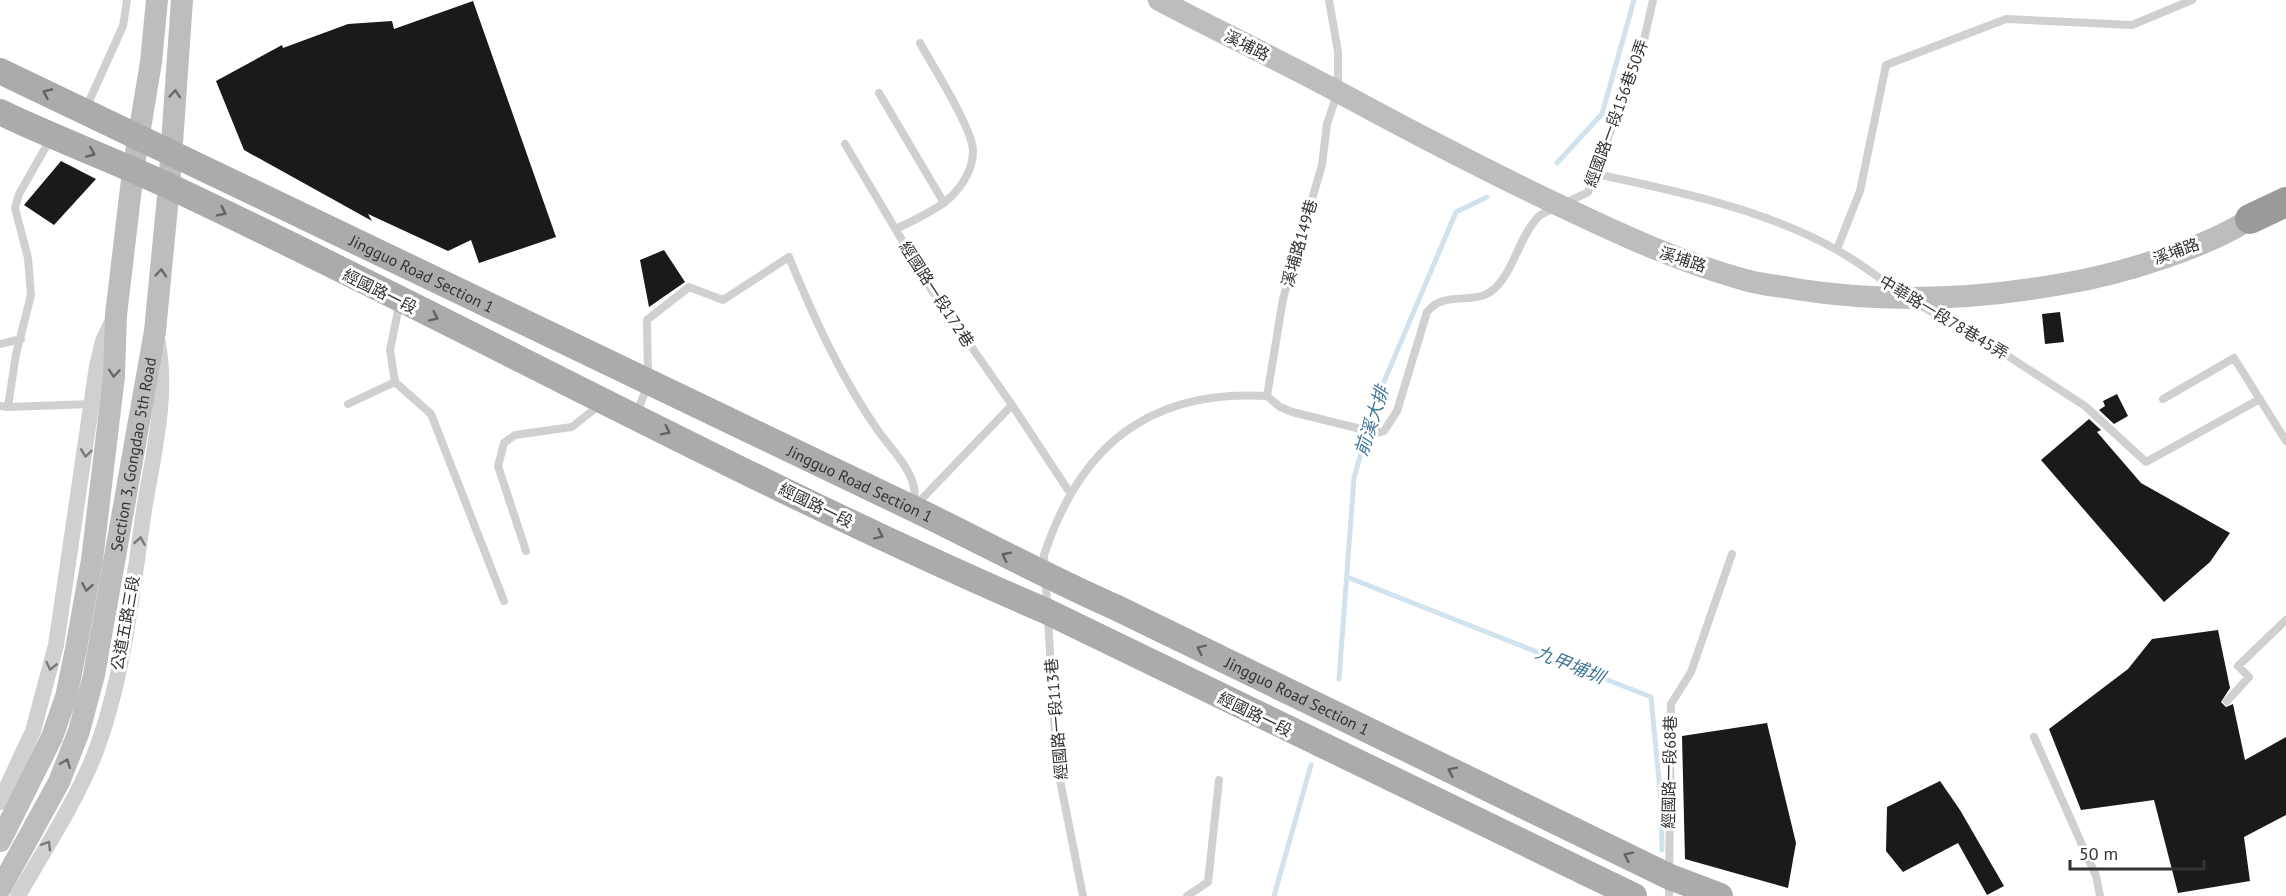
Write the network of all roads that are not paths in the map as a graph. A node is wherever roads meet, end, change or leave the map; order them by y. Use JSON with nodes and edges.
{"nodes":[{"id":1,"x":128,"y":0,"type":"edge"},
{"id":2,"x":157,"y":0,"type":"edge"},
{"id":3,"x":182,"y":0,"type":"edge"},
{"id":4,"x":1159,"y":0,"type":"edge"},
{"id":5,"x":1329,"y":0,"type":"edge"},
{"id":6,"x":1653,"y":0,"type":"edge"},
{"id":7,"x":2192,"y":0,"type":"edge"},
{"id":8,"x":920,"y":43,"type":"dead end"},
{"id":9,"x":0,"y":71,"type":"edge"},
{"id":10,"x":1338,"y":91,"type":"junction"},
{"id":11,"x":879,"y":93,"type":"dead end"},
{"id":12,"x":85,"y":111,"type":"junction"},
{"id":13,"x":0,"y":112,"type":"edge"},
{"id":14,"x":138,"y":136,"type":"junction"},
{"id":15,"x":52,"y":137,"type":"junction"},
{"id":16,"x":844,"y":144,"type":"dead end"},
{"id":17,"x":171,"y":152,"type":"junction"},
{"id":18,"x":133,"y":171,"type":"junction"},
{"id":19,"x":1596,"y":174,"type":"junction"},
{"id":20,"x":169,"y":186,"type":"junction"},
{"id":21,"x":2286,"y":192,"type":"edge"},
{"id":22,"x":2286,"y":202,"type":"edge"},
{"id":23,"x":944,"y":203,"type":"junction"},
{"id":24,"x":1562,"y":207,"type":"junction"},
{"id":25,"x":2286,"y":212,"type":"edge"},
{"id":26,"x":2250,"y":219,"type":"junction"},
{"id":27,"x":896,"y":229,"type":"junction"},
{"id":28,"x":1837,"y":249,"type":"junction"},
{"id":29,"x":1908,"y":299,"type":"junction"},
{"id":30,"x":400,"y":300,"type":"junction"},
{"id":31,"x":116,"y":315,"type":"junction"},
{"id":32,"x":155,"y":331,"type":"junction"},
{"id":33,"x":21,"y":339,"type":"junction"},
{"id":34,"x":0,"y":344,"type":"edge"},
{"id":35,"x":395,"y":382,"type":"junction"},
{"id":36,"x":648,"y":384,"type":"junction"},
{"id":37,"x":1267,"y":396,"type":"junction"},
{"id":38,"x":2163,"y":399,"type":"dead end"},
{"id":39,"x":2260,"y":399,"type":"junction"},
{"id":40,"x":605,"y":401,"type":"junction"},
{"id":41,"x":91,"y":404,"type":"junction"},
{"id":42,"x":348,"y":404,"type":"dead end"},
{"id":43,"x":1012,"y":405,"type":"junction"},
{"id":44,"x":4,"y":407,"type":"edge"},
{"id":45,"x":636,"y":417,"type":"junction"},
{"id":46,"x":2286,"y":441,"type":"edge"},
{"id":47,"x":1070,"y":493,"type":"junction"},
{"id":48,"x":913,"y":508,"type":"junction"},
{"id":49,"x":526,"y":551,"type":"dead end"},
{"id":50,"x":1732,"y":554,"type":"dead end"},
{"id":51,"x":1045,"y":576,"type":"junction"},
{"id":52,"x":504,"y":601,"type":"dead end"},
{"id":53,"x":1047,"y":611,"type":"junction"},
{"id":54,"x":2286,"y":620,"type":"edge"},
{"id":55,"x":2227,"y":701,"type":"dead end"},
{"id":56,"x":2034,"y":737,"type":"dead end"},
{"id":57,"x":1219,"y":780,"type":"dead end"},
{"id":58,"x":0,"y":802,"type":"edge"},
{"id":59,"x":0,"y":841,"type":"edge"},
{"id":60,"x":1670,"y":886,"type":"edge"},
{"id":61,"x":0,"y":888,"type":"edge"},
{"id":62,"x":18,"y":896,"type":"edge"},
{"id":63,"x":1083,"y":896,"type":"edge"},
{"id":64,"x":1188,"y":896,"type":"edge"},
{"id":65,"x":1634,"y":896,"type":"edge"},
{"id":66,"x":1720,"y":896,"type":"edge"},
{"id":67,"x":2100,"y":896,"type":"edge"}],
"edges":[{"from":1,"to":12,"type":"lane"},
{"from":2,"to":14,"type":"street","name":"Section 3, Gongdao 5th Road"},
{"from":17,"to":3,"type":"street","name":"Section 3, Gongdao 5th Road","one_way":true},
{"from":4,"to":10,"type":"street","name":"溪埔路"},
{"from":5,"to":10,"type":"lane","name":"溪埔路149巷"},
{"from":6,"to":19,"type":"lane","name":"經國路一段156巷50弄"},
{"from":7,"to":28,"type":"lane"},
{"from":8,"to":23,"type":"lane","name":"經國路一段172巷"},
{"from":12,"to":9,"type":"main road","name":"Jingguo Road Section 1","one_way":true},
{"from":10,"to":24,"type":"street","name":"溪埔路"},
{"from":10,"to":37,"type":"lane","name":"溪埔路149巷"},
{"from":11,"to":23,"type":"lane"},
{"from":12,"to":14,"type":"main road","name":"Jingguo Road Section 1"},
{"from":13,"to":15,"type":"main road","name":"經國路一段"},
{"from":14,"to":17,"type":"main road","name":"Jingguo Road Section 1"},
{"from":14,"to":18,"type":"street","name":"Section 3, Gongdao 5th Road"},
{"from":15,"to":18,"type":"main road","name":"經國路一段","one_way":true},
{"from":15,"to":33,"type":"lane"},
{"from":16,"to":27,"type":"lane"},
{"from":17,"to":20,"type":"street","name":"Section 3, Gongdao 5th Road"},
{"from":17,"to":36,"type":"main road","name":"Jingguo Road Section 1"},
{"from":18,"to":20,"type":"main road","name":"經國路一段"},
{"from":18,"to":31,"type":"street","name":"Section 3, Gongdao 5th Road"},
{"from":19,"to":24,"type":"lane","name":"經國路一段156巷50弄"},
{"from":19,"to":28,"type":"lane","name":"中華路一段78巷45弄"},
{"from":20,"to":30,"type":"main road","name":"經國路一段","one_way":true},
{"from":32,"to":20,"type":"street","name":"Section 3, Gongdao 5th Road","one_way":true},
{"from":21,"to":26,"type":"street","name":"溪埔路"},
{"from":22,"to":26,"type":"highway"},
{"from":23,"to":27,"type":"lane","name":"經國路一段172巷"},
{"from":24,"to":29,"type":"street","name":"溪埔路"},
{"from":24,"to":37,"type":"lane","name":"經國路一段156巷50弄"},
{"from":25,"to":26,"type":"street","name":"溪埔路"},
{"from":26,"to":29,"type":"street","name":"溪埔路"},
{"from":27,"to":43,"type":"lane","name":"經國路一段172巷"},
{"from":28,"to":29,"type":"lane","name":"中華路一段78巷45弄"},
{"from":29,"to":39,"type":"lane","name":"中華路一段78巷45弄"},
{"from":30,"to":35,"type":"lane"},
{"from":30,"to":40,"type":"main road","name":"經國路一段","one_way":true},
{"from":31,"to":41,"type":"street"},
{"from":31,"to":59,"type":"street","name":"Section 3, Gongdao 5th Road","one_way":true},
{"from":61,"to":32,"type":"street","name":"Section 3, Gongdao 5th Road","one_way":true},
{"from":62,"to":32,"type":"street","name":"公道五路三段","one_way":true},
{"from":33,"to":34,"type":"lane"},
{"from":33,"to":44,"type":"lane"},
{"from":35,"to":42,"type":"lane"},
{"from":35,"to":52,"type":"lane"},
{"from":36,"to":45,"type":"lane"},
{"from":36,"to":48,"type":"main road","name":"Jingguo Road Section 1"},
{"from":36,"to":48,"type":"lane"},
{"from":37,"to":47,"type":"lane","name":"經國路一段113巷"},
{"from":38,"to":39,"type":"lane"},
{"from":39,"to":46,"type":"lane"},
{"from":40,"to":45,"type":"main road","name":"經國路一段"},
{"from":40,"to":49,"type":"lane"},
{"from":41,"to":44,"type":"lane"},
{"from":41,"to":58,"type":"street","one_way":true},
{"from":43,"to":47,"type":"lane","name":"經國路一段172巷"},
{"from":43,"to":48,"type":"lane"},
{"from":45,"to":53,"type":"main road","name":"經國路一段","one_way":true},
{"from":47,"to":51,"type":"lane","name":"經國路一段113巷"},
{"from":51,"to":48,"type":"main road","name":"Jingguo Road Section 1","one_way":true},
{"from":50,"to":60,"type":"lane","name":"經國路一段68巷"},
{"from":51,"to":53,"type":"lane","name":"經國路一段113巷"},
{"from":60,"to":51,"type":"main road","name":"Jingguo Road Section 1","one_way":true},
{"from":53,"to":63,"type":"lane","name":"經國路一段113巷"},
{"from":53,"to":65,"type":"main road","name":"經國路一段"},
{"from":54,"to":55,"type":"lane"},
{"from":56,"to":67,"type":"lane"},
{"from":57,"to":64,"type":"lane"},
{"from":60,"to":66,"type":"main road","name":"Jingguo Road Section 1"}]}
